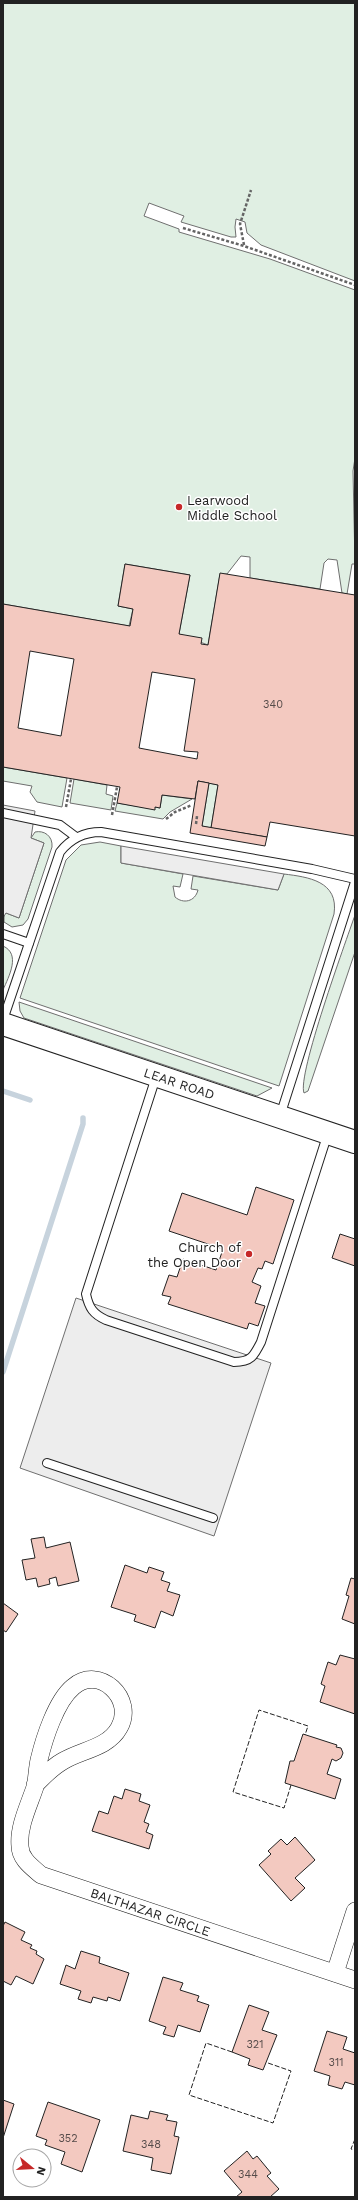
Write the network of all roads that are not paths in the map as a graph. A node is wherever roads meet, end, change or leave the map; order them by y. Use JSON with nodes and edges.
{"nodes":[{"id":1,"x":3,"y":813,"type":"edge"},
{"id":2,"x":76,"y":837,"type":"junction"},
{"id":3,"x":355,"y":879,"type":"edge"},
{"id":4,"x":355,"y":882,"type":"edge"},
{"id":5,"x":3,"y":934,"type":"edge"},
{"id":6,"x":29,"y":943,"type":"junction"},
{"id":7,"x":3,"y":1020,"type":"edge"},
{"id":8,"x":3,"y":1024,"type":"edge"},
{"id":9,"x":157,"y":1075,"type":"junction"},
{"id":10,"x":280,"y":1117,"type":"junction"},
{"id":11,"x":329,"y":1133,"type":"junction"},
{"id":12,"x":355,"y":1142,"type":"edge"},
{"id":13,"x":47,"y":1463,"type":"dead end"},
{"id":14,"x":213,"y":1518,"type":"dead end"},
{"id":15,"x":35,"y":1785,"type":"junction"},
{"id":16,"x":355,"y":1911,"type":"edge"},
{"id":17,"x":335,"y":1972,"type":"junction"},
{"id":18,"x":355,"y":1980,"type":"edge"}],
"edges":[{"from":1,"to":2,"type":"lane"},
{"from":2,"to":3,"type":"lane"},
{"from":2,"to":6,"type":"lane"},
{"from":4,"to":10,"type":"lane"},
{"from":5,"to":6,"type":"lane"},
{"from":6,"to":7,"type":"lane"},
{"from":8,"to":9,"type":"street","name":"LEAR ROAD"},
{"from":9,"to":10,"type":"street","name":"LEAR ROAD"},
{"from":9,"to":11,"type":"lane"},
{"from":10,"to":11,"type":"street","name":"LEAR ROAD"},
{"from":11,"to":12,"type":"street","name":"LEAR ROAD"},
{"from":13,"to":14,"type":"lane"},
{"from":15,"to":15,"type":"street","name":"BALTHAZAR CIRCLE"},
{"from":15,"to":17,"type":"street","name":"BALTHAZAR CIRCLE"},
{"from":16,"to":17,"type":"street"},
{"from":17,"to":18,"type":"street","name":"BALTHAZAR CIRCLE"}]}
